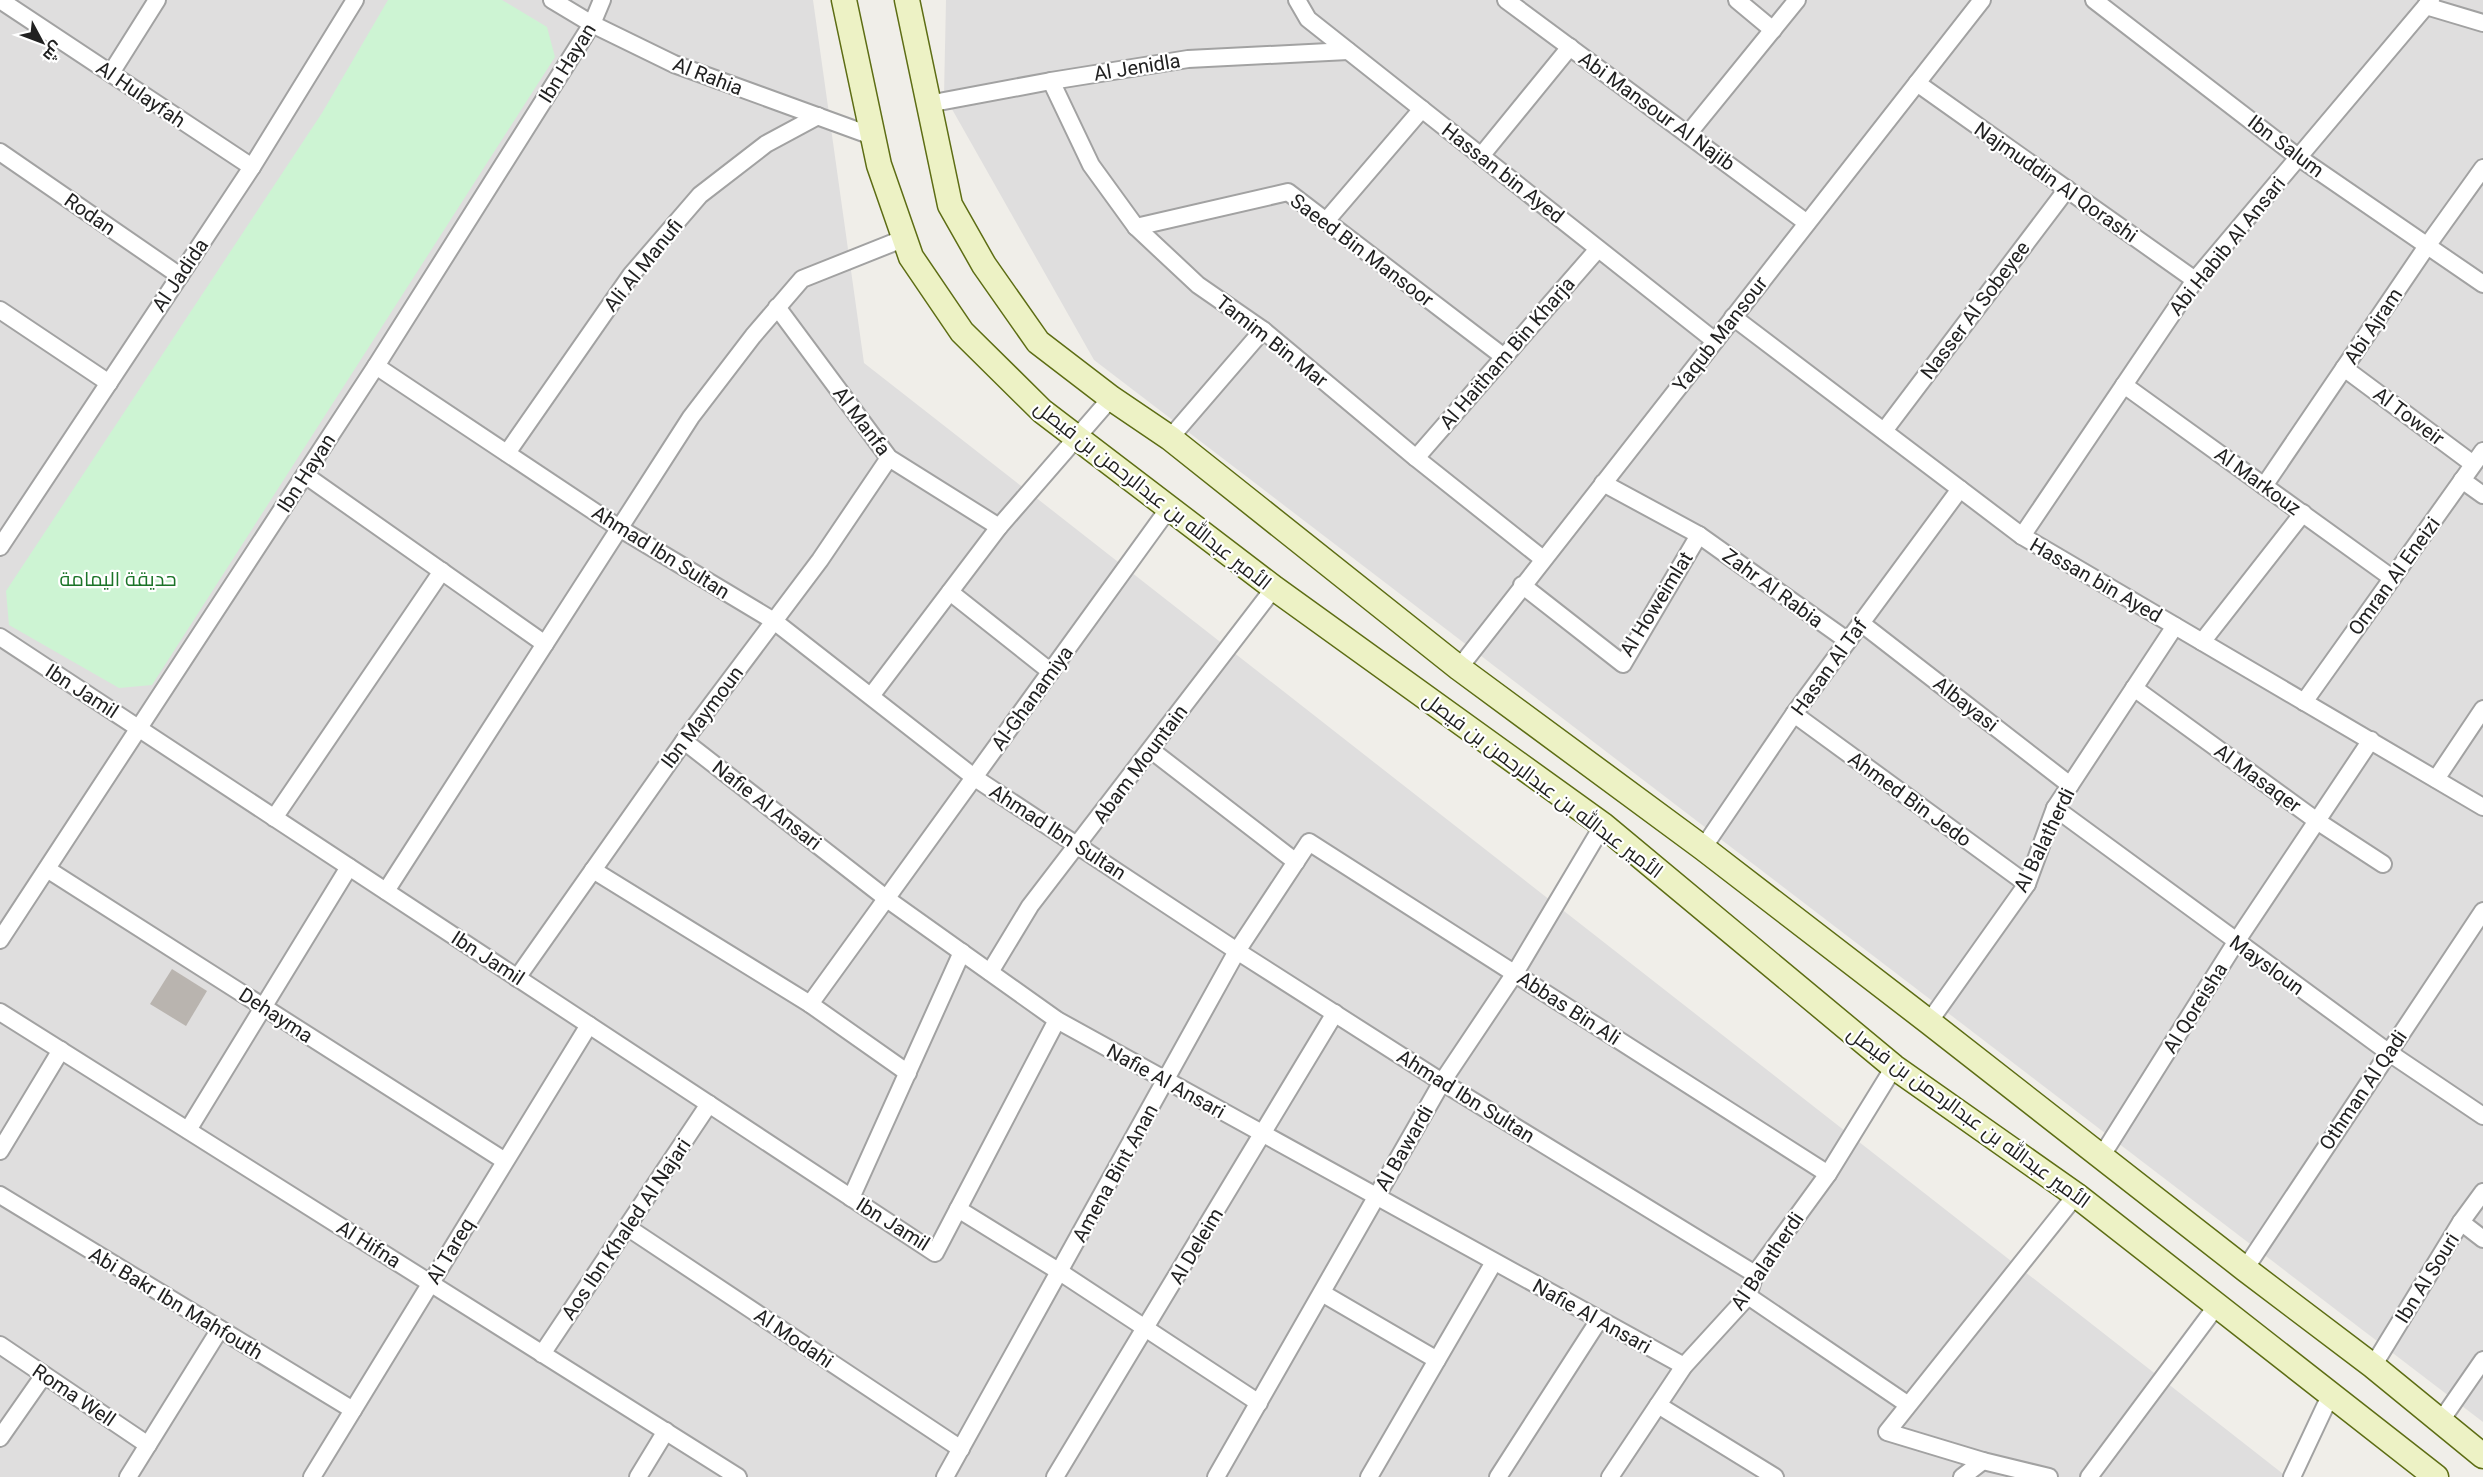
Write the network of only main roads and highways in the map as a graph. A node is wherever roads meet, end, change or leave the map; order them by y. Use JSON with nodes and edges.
{"nodes":[{"id":1,"x":844,"y":0,"type":"edge"},
{"id":2,"x":907,"y":0,"type":"edge"},
{"id":3,"x":2483,"y":1456,"type":"edge"},
{"id":4,"x":2436,"y":1477,"type":"edge"}],
"edges":[{"from":1,"to":4,"type":"main road","name":"الأمير عبدالله بن عبدالرحمن بن فيصل"},
{"from":2,"to":3,"type":"main road"}]}
